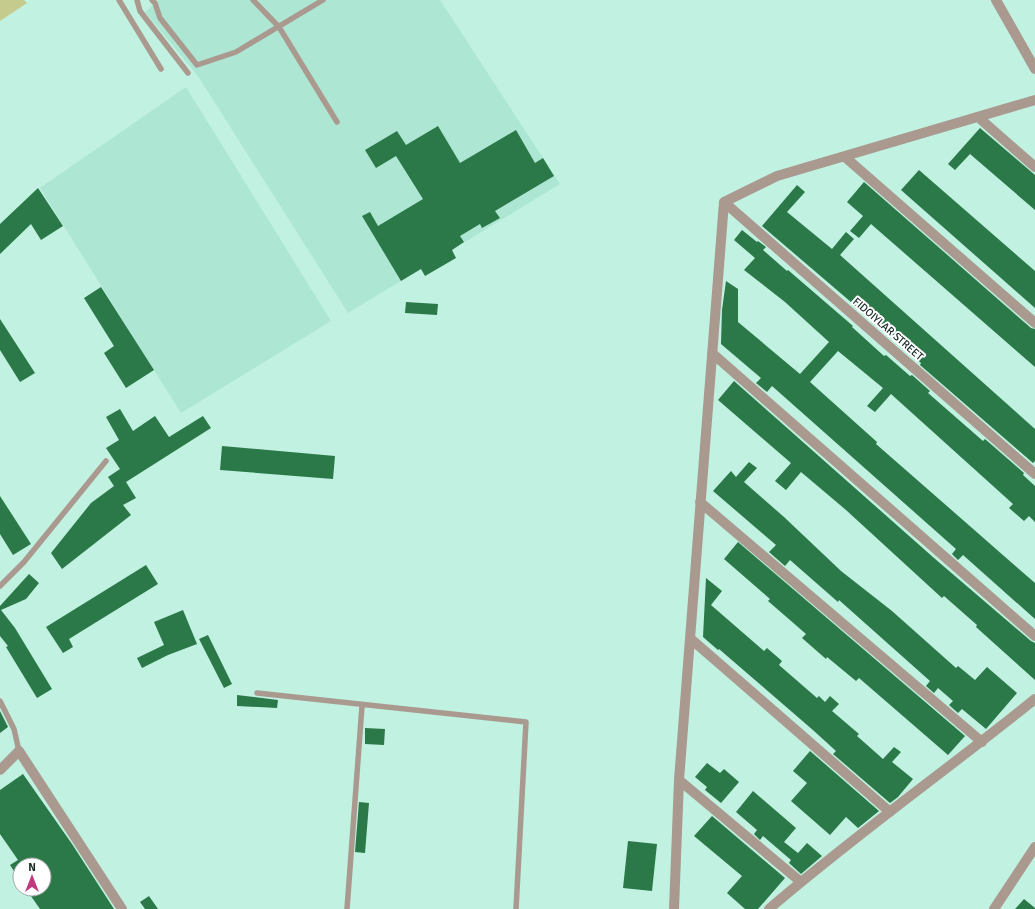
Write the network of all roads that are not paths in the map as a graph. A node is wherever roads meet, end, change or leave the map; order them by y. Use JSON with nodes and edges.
{"nodes":[{"id":1,"x":119,"y":0,"type":"edge"},
{"id":2,"x":137,"y":0,"type":"edge"},
{"id":3,"x":152,"y":0,"type":"edge"},
{"id":4,"x":253,"y":0,"type":"edge"},
{"id":5,"x":323,"y":0,"type":"edge"},
{"id":6,"x":996,"y":0,"type":"edge"},
{"id":7,"x":279,"y":26,"type":"junction"},
{"id":8,"x":161,"y":69,"type":"dead end"},
{"id":9,"x":1035,"y":69,"type":"edge"},
{"id":10,"x":188,"y":73,"type":"dead end"},
{"id":11,"x":1035,"y":100,"type":"edge"},
{"id":12,"x":978,"y":117,"type":"junction"},
{"id":13,"x":338,"y":122,"type":"dead end"},
{"id":14,"x":845,"y":157,"type":"junction"},
{"id":15,"x":1035,"y":166,"type":"edge"},
{"id":16,"x":724,"y":202,"type":"junction"},
{"id":17,"x":1035,"y":323,"type":"edge"},
{"id":18,"x":712,"y":352,"type":"junction"},
{"id":19,"x":106,"y":461,"type":"dead end"},
{"id":20,"x":1035,"y":474,"type":"edge"},
{"id":21,"x":700,"y":502,"type":"junction"},
{"id":22,"x":0,"y":586,"type":"edge"},
{"id":23,"x":1035,"y":636,"type":"edge"},
{"id":24,"x":691,"y":639,"type":"junction"},
{"id":25,"x":257,"y":693,"type":"dead end"},
{"id":26,"x":1035,"y":699,"type":"edge"},
{"id":27,"x":0,"y":701,"type":"edge"},
{"id":28,"x":362,"y":706,"type":"junction"},
{"id":29,"x":982,"y":742,"type":"junction"},
{"id":30,"x":19,"y":751,"type":"junction"},
{"id":31,"x":0,"y":770,"type":"edge"},
{"id":32,"x":680,"y":780,"type":"junction"},
{"id":33,"x":890,"y":812,"type":"junction"},
{"id":34,"x":1035,"y":846,"type":"edge"},
{"id":35,"x":801,"y":882,"type":"junction"},
{"id":36,"x":122,"y":909,"type":"edge"},
{"id":37,"x":347,"y":909,"type":"edge"},
{"id":38,"x":516,"y":909,"type":"edge"},
{"id":39,"x":674,"y":909,"type":"edge"},
{"id":40,"x":769,"y":909,"type":"edge"},
{"id":41,"x":994,"y":909,"type":"edge"}],
"edges":[{"from":1,"to":8,"type":"lane"},
{"from":2,"to":10,"type":"lane"},
{"from":3,"to":7,"type":"lane"},
{"from":4,"to":7,"type":"lane"},
{"from":5,"to":7,"type":"lane"},
{"from":6,"to":9,"type":"street"},
{"from":7,"to":13,"type":"lane"},
{"from":11,"to":12,"type":"street"},
{"from":12,"to":14,"type":"street"},
{"from":12,"to":15,"type":"street"},
{"from":14,"to":16,"type":"street"},
{"from":14,"to":17,"type":"street"},
{"from":16,"to":18,"type":"street"},
{"from":16,"to":20,"type":"street","name":"FIDOIYLAR STREET"},
{"from":18,"to":21,"type":"street"},
{"from":18,"to":23,"type":"street"},
{"from":19,"to":22,"type":"lane"},
{"from":21,"to":24,"type":"street"},
{"from":21,"to":29,"type":"street"},
{"from":24,"to":32,"type":"street"},
{"from":24,"to":33,"type":"street"},
{"from":25,"to":28,"type":"lane"},
{"from":26,"to":29,"type":"street"},
{"from":27,"to":30,"type":"lane"},
{"from":28,"to":37,"type":"lane"},
{"from":28,"to":38,"type":"lane"},
{"from":29,"to":33,"type":"street"},
{"from":30,"to":31,"type":"street"},
{"from":30,"to":36,"type":"street"},
{"from":32,"to":35,"type":"street"},
{"from":32,"to":39,"type":"street"},
{"from":33,"to":35,"type":"street"},
{"from":34,"to":41,"type":"street"},
{"from":35,"to":40,"type":"street"}]}
